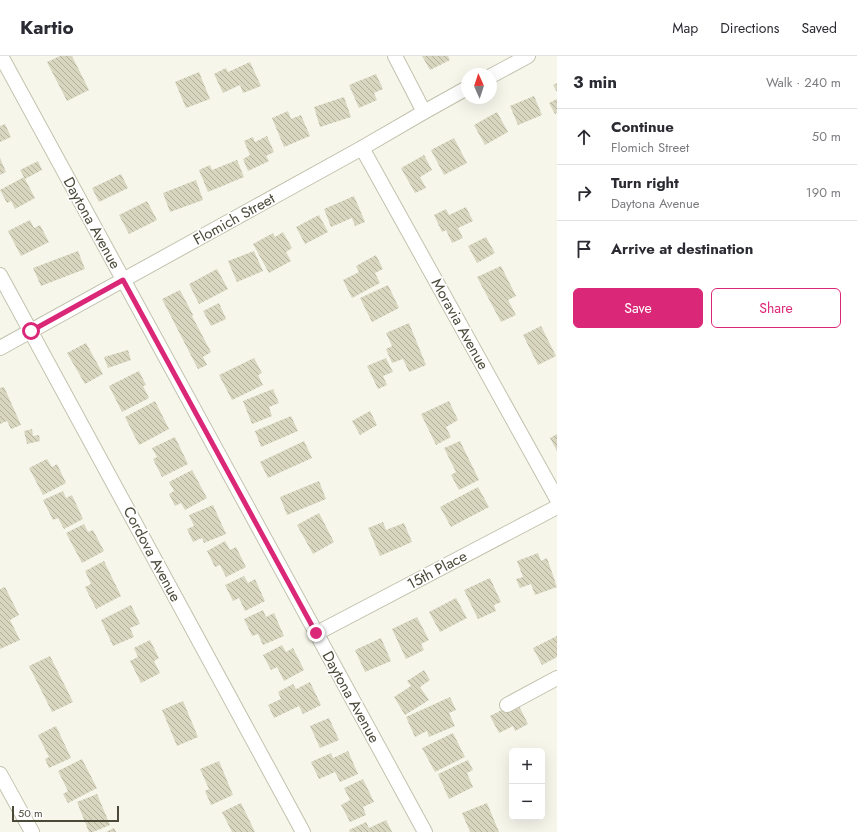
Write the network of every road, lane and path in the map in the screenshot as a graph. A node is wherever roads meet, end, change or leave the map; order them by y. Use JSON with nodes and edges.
{"nodes":[{"id":1,"x":1,"y":56,"type":"edge"},
{"id":2,"x":395,"y":56,"type":"edge"},
{"id":3,"x":528,"y":56,"type":"edge"},
{"id":4,"x":497,"y":73,"type":"edge"},
{"id":5,"x":461,"y":91,"type":"edge"},
{"id":6,"x":424,"y":112,"type":"junction"},
{"id":7,"x":362,"y":148,"type":"junction"},
{"id":8,"x":0,"y":275,"type":"edge"},
{"id":9,"x":123,"y":280,"type":"junction"},
{"id":10,"x":31,"y":331,"type":"junction"},
{"id":11,"x":0,"y":348,"type":"edge"},
{"id":12,"x":557,"y":499,"type":"edge"},
{"id":13,"x":557,"y":507,"type":"edge"},
{"id":14,"x":316,"y":633,"type":"junction"},
{"id":15,"x":557,"y":678,"type":"edge"},
{"id":16,"x":506,"y":705,"type":"dead end"},
{"id":17,"x":0,"y":774,"type":"edge"},
{"id":18,"x":32,"y":832,"type":"edge"},
{"id":19,"x":303,"y":832,"type":"edge"},
{"id":20,"x":425,"y":832,"type":"edge"}],
"edges":[{"from":1,"to":9,"type":"street","name":"Daytona Avenue"},
{"from":2,"to":6,"type":"street"},
{"from":3,"to":4,"type":"street"},
{"from":5,"to":6,"type":"street","name":"Flomich Street"},
{"from":6,"to":7,"type":"street","name":"Flomich Street"},
{"from":7,"to":9,"type":"street","name":"Flomich Street"},
{"from":7,"to":12,"type":"street","name":"Moravia Avenue"},
{"from":8,"to":10,"type":"street","name":"Cordova Avenue"},
{"from":9,"to":10,"type":"street","name":"Flomich Street"},
{"from":9,"to":14,"type":"street","name":"Daytona Avenue"},
{"from":10,"to":11,"type":"street","name":"Flomich Street"},
{"from":10,"to":19,"type":"street","name":"Cordova Avenue"},
{"from":13,"to":14,"type":"street","name":"15th Place"},
{"from":14,"to":20,"type":"street","name":"Daytona Avenue"},
{"from":15,"to":16,"type":"street"},
{"from":17,"to":18,"type":"street"}]}
